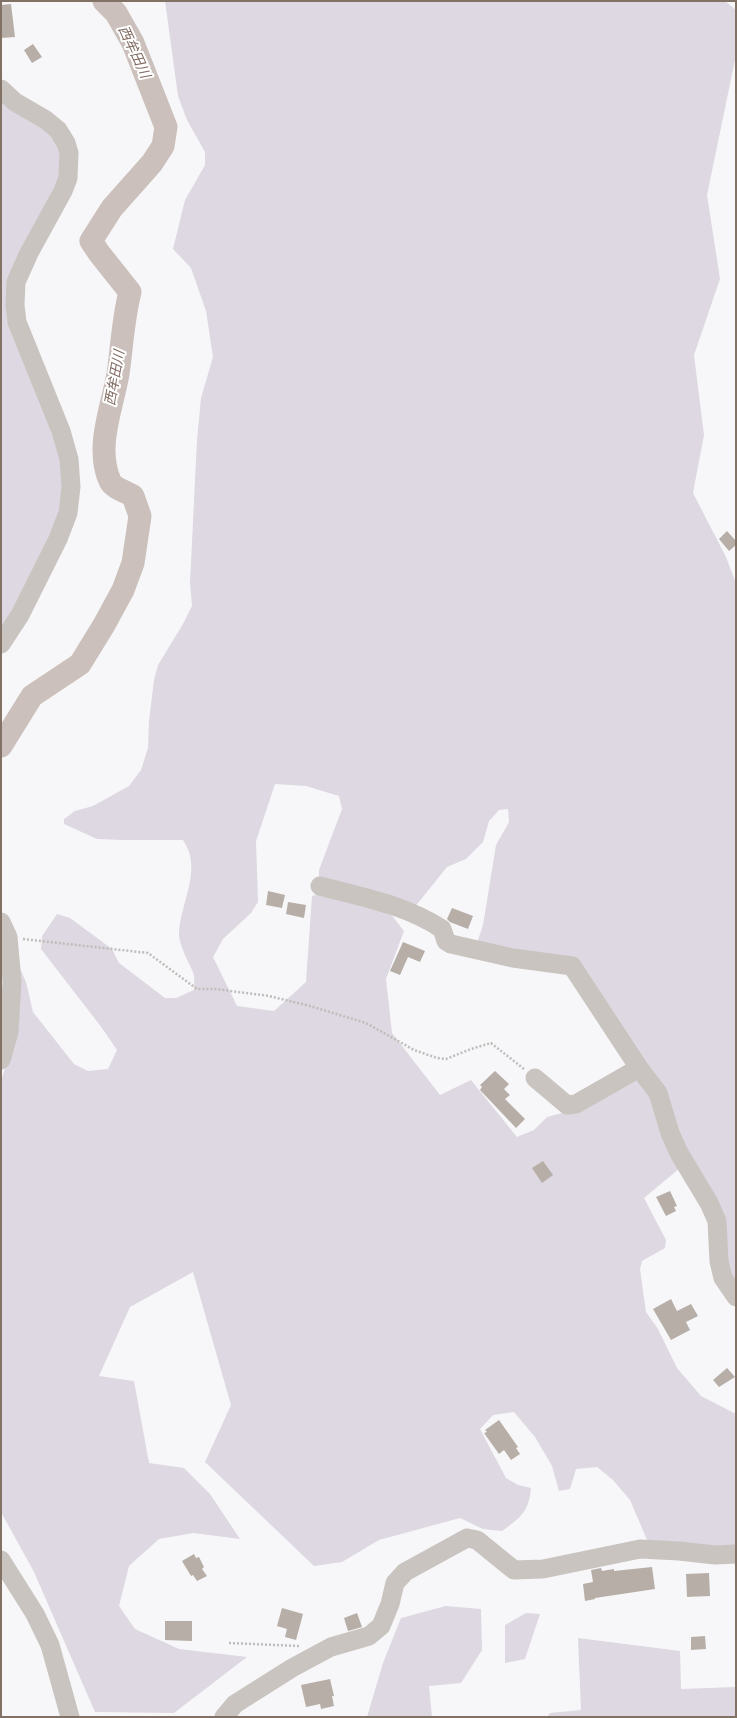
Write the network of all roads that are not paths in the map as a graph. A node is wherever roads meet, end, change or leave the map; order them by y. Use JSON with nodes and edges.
{"nodes":[{"id":1,"x":1,"y":89,"type":"edge"},
{"id":2,"x":1,"y":644,"type":"edge"},
{"id":3,"x":320,"y":886,"type":"dead end"},
{"id":4,"x":4,"y":930,"type":"edge"},
{"id":5,"x":1,"y":1060,"type":"edge"},
{"id":6,"x":639,"y":1068,"type":"junction"},
{"id":7,"x":535,"y":1078,"type":"road end"},
{"id":8,"x":736,"y":1297,"type":"edge"},
{"id":9,"x":736,"y":1554,"type":"edge"},
{"id":10,"x":1,"y":1560,"type":"edge"},
{"id":11,"x":70,"y":1717,"type":"edge"},
{"id":12,"x":224,"y":1717,"type":"edge"}],
"edges":[{"from":1,"to":2,"type":"street"},
{"from":3,"to":6,"type":"street"},
{"from":4,"to":5,"type":"street"},
{"from":6,"to":7,"type":"street"},
{"from":6,"to":8,"type":"street"},
{"from":9,"to":12,"type":"street"},
{"from":10,"to":11,"type":"street"}]}
